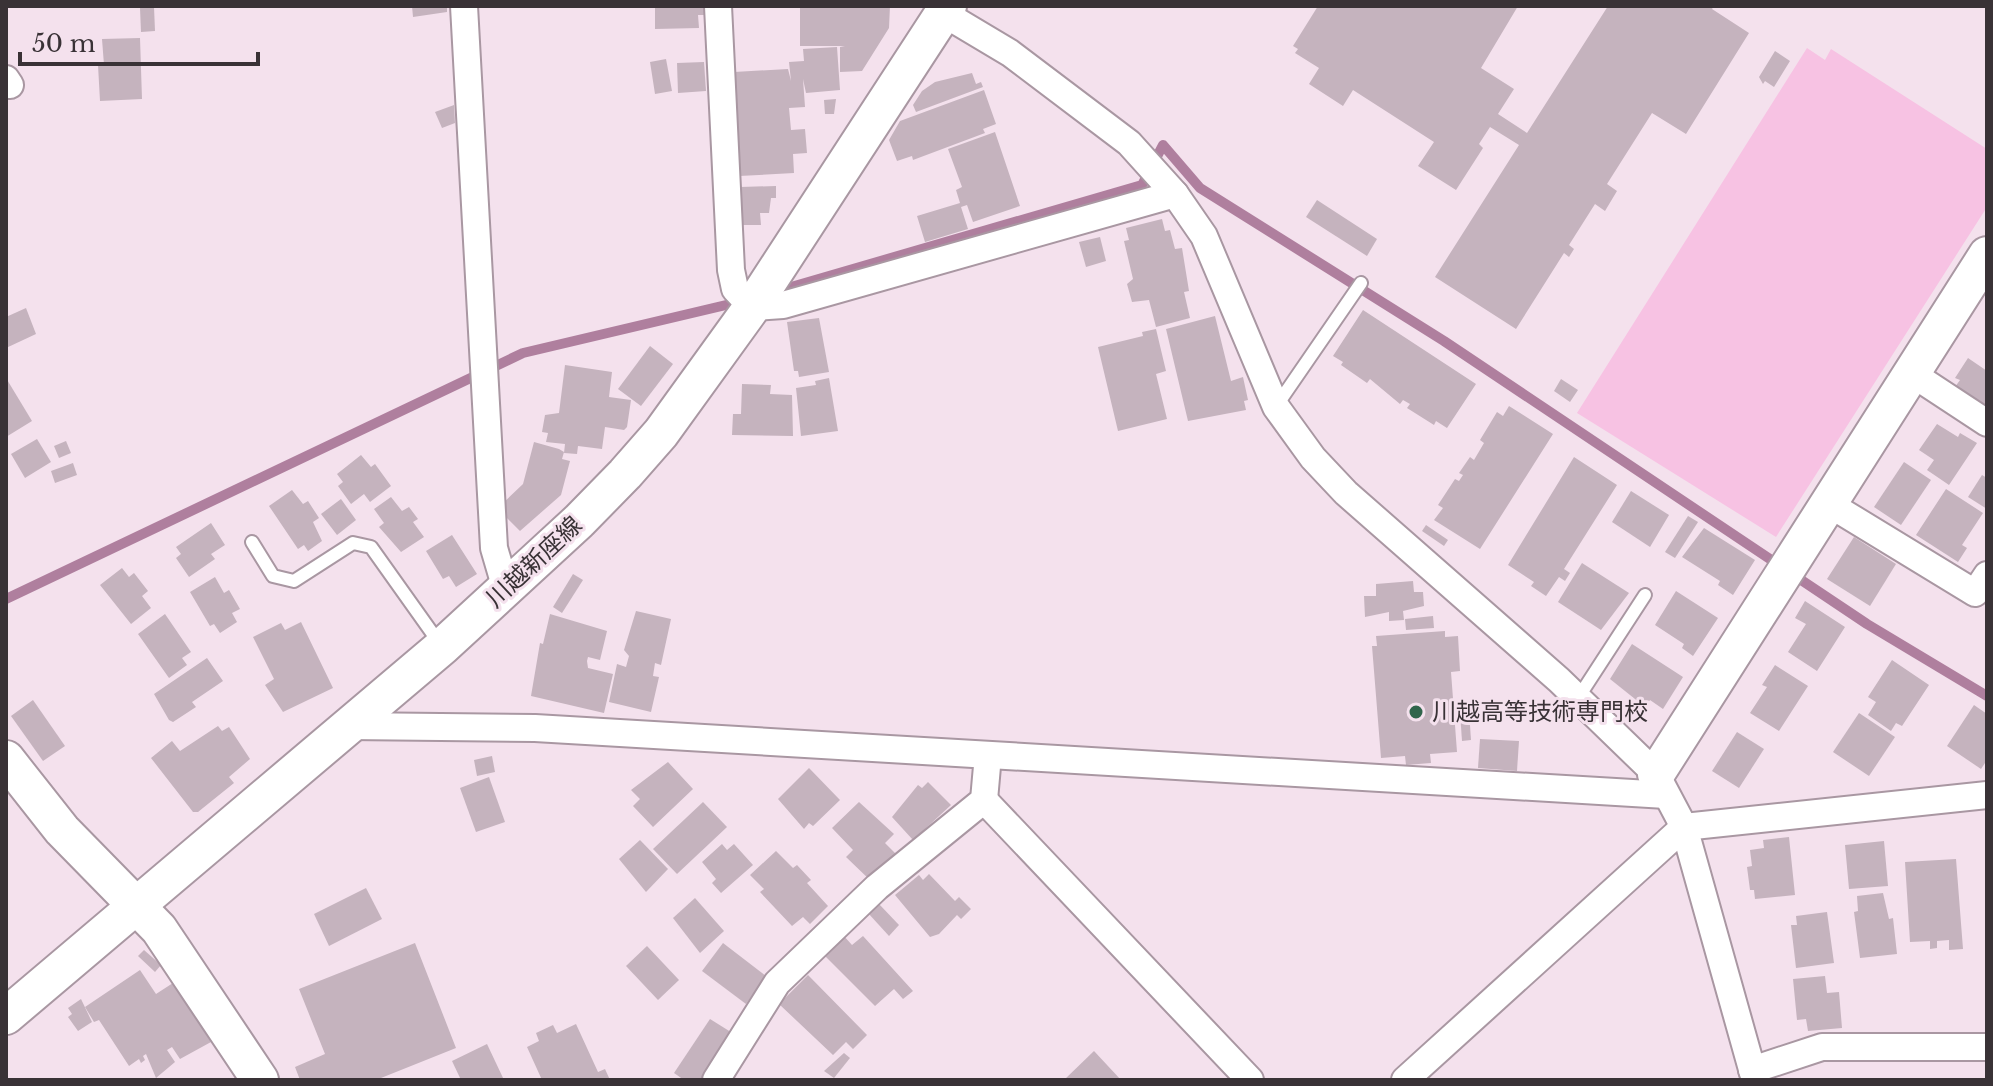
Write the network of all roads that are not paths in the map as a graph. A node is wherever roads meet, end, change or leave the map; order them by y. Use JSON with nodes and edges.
{"nodes":[{"id":1,"x":464,"y":6,"type":"edge"},
{"id":2,"x":718,"y":6,"type":"edge"},
{"id":3,"x":946,"y":10,"type":"edge"},
{"id":4,"x":1175,"y":194,"type":"junction"},
{"id":5,"x":1987,"y":255,"type":"edge"},
{"id":6,"x":1361,"y":283,"type":"dead end"},
{"id":7,"x":752,"y":307,"type":"junction"},
{"id":8,"x":1911,"y":373,"type":"junction"},
{"id":9,"x":1276,"y":407,"type":"junction"},
{"id":10,"x":1987,"y":423,"type":"edge"},
{"id":11,"x":1829,"y":504,"type":"junction"},
{"id":12,"x":252,"y":542,"type":"dead end"},
{"id":13,"x":1987,"y":575,"type":"edge"},
{"id":14,"x":506,"y":589,"type":"junction"},
{"id":15,"x":1645,"y":595,"type":"dead end"},
{"id":16,"x":442,"y":647,"type":"junction"},
{"id":17,"x":1578,"y":698,"type":"junction"},
{"id":18,"x":348,"y":726,"type":"junction"},
{"id":19,"x":988,"y":755,"type":"junction"},
{"id":20,"x":6,"y":759,"type":"edge"},
{"id":21,"x":1661,"y":784,"type":"junction"},
{"id":22,"x":1987,"y":795,"type":"edge"},
{"id":23,"x":984,"y":800,"type":"junction"},
{"id":24,"x":1684,"y":827,"type":"junction"},
{"id":25,"x":136,"y":905,"type":"junction"},
{"id":26,"x":6,"y":1016,"type":"edge"},
{"id":27,"x":1987,"y":1047,"type":"edge"},
{"id":28,"x":1754,"y":1075,"type":"edge"},
{"id":29,"x":260,"y":1080,"type":"edge"},
{"id":30,"x":716,"y":1080,"type":"edge"},
{"id":31,"x":1250,"y":1080,"type":"edge"},
{"id":32,"x":1405,"y":1080,"type":"edge"}],
"edges":[{"from":1,"to":14,"type":"street"},
{"from":2,"to":7,"type":"street"},
{"from":3,"to":4,"type":"street"},
{"from":3,"to":7,"type":"main road","name":"川越新座線"},
{"from":4,"to":7,"type":"street"},
{"from":4,"to":9,"type":"street"},
{"from":5,"to":8,"type":"main road"},
{"from":6,"to":9,"type":"lane"},
{"from":7,"to":14,"type":"main road","name":"川越新座線"},
{"from":8,"to":10,"type":"street"},
{"from":8,"to":11,"type":"main road"},
{"from":9,"to":17,"type":"street"},
{"from":11,"to":13,"type":"street"},
{"from":11,"to":21,"type":"main road"},
{"from":12,"to":16,"type":"lane"},
{"from":14,"to":16,"type":"main road","name":"川越新座線"},
{"from":15,"to":17,"type":"lane"},
{"from":16,"to":18,"type":"main road","name":"川越新座線"},
{"from":17,"to":21,"type":"street"},
{"from":18,"to":19,"type":"street"},
{"from":18,"to":25,"type":"main road","name":"川越新座線"},
{"from":19,"to":21,"type":"street"},
{"from":19,"to":23,"type":"street"},
{"from":20,"to":25,"type":"main road"},
{"from":21,"to":24,"type":"street"},
{"from":22,"to":24,"type":"street"},
{"from":23,"to":30,"type":"street"},
{"from":23,"to":31,"type":"street"},
{"from":24,"to":28,"type":"street"},
{"from":24,"to":32,"type":"street"},
{"from":25,"to":26,"type":"main road","name":"川越新座線"},
{"from":25,"to":29,"type":"main road"},
{"from":27,"to":28,"type":"street"}]}
